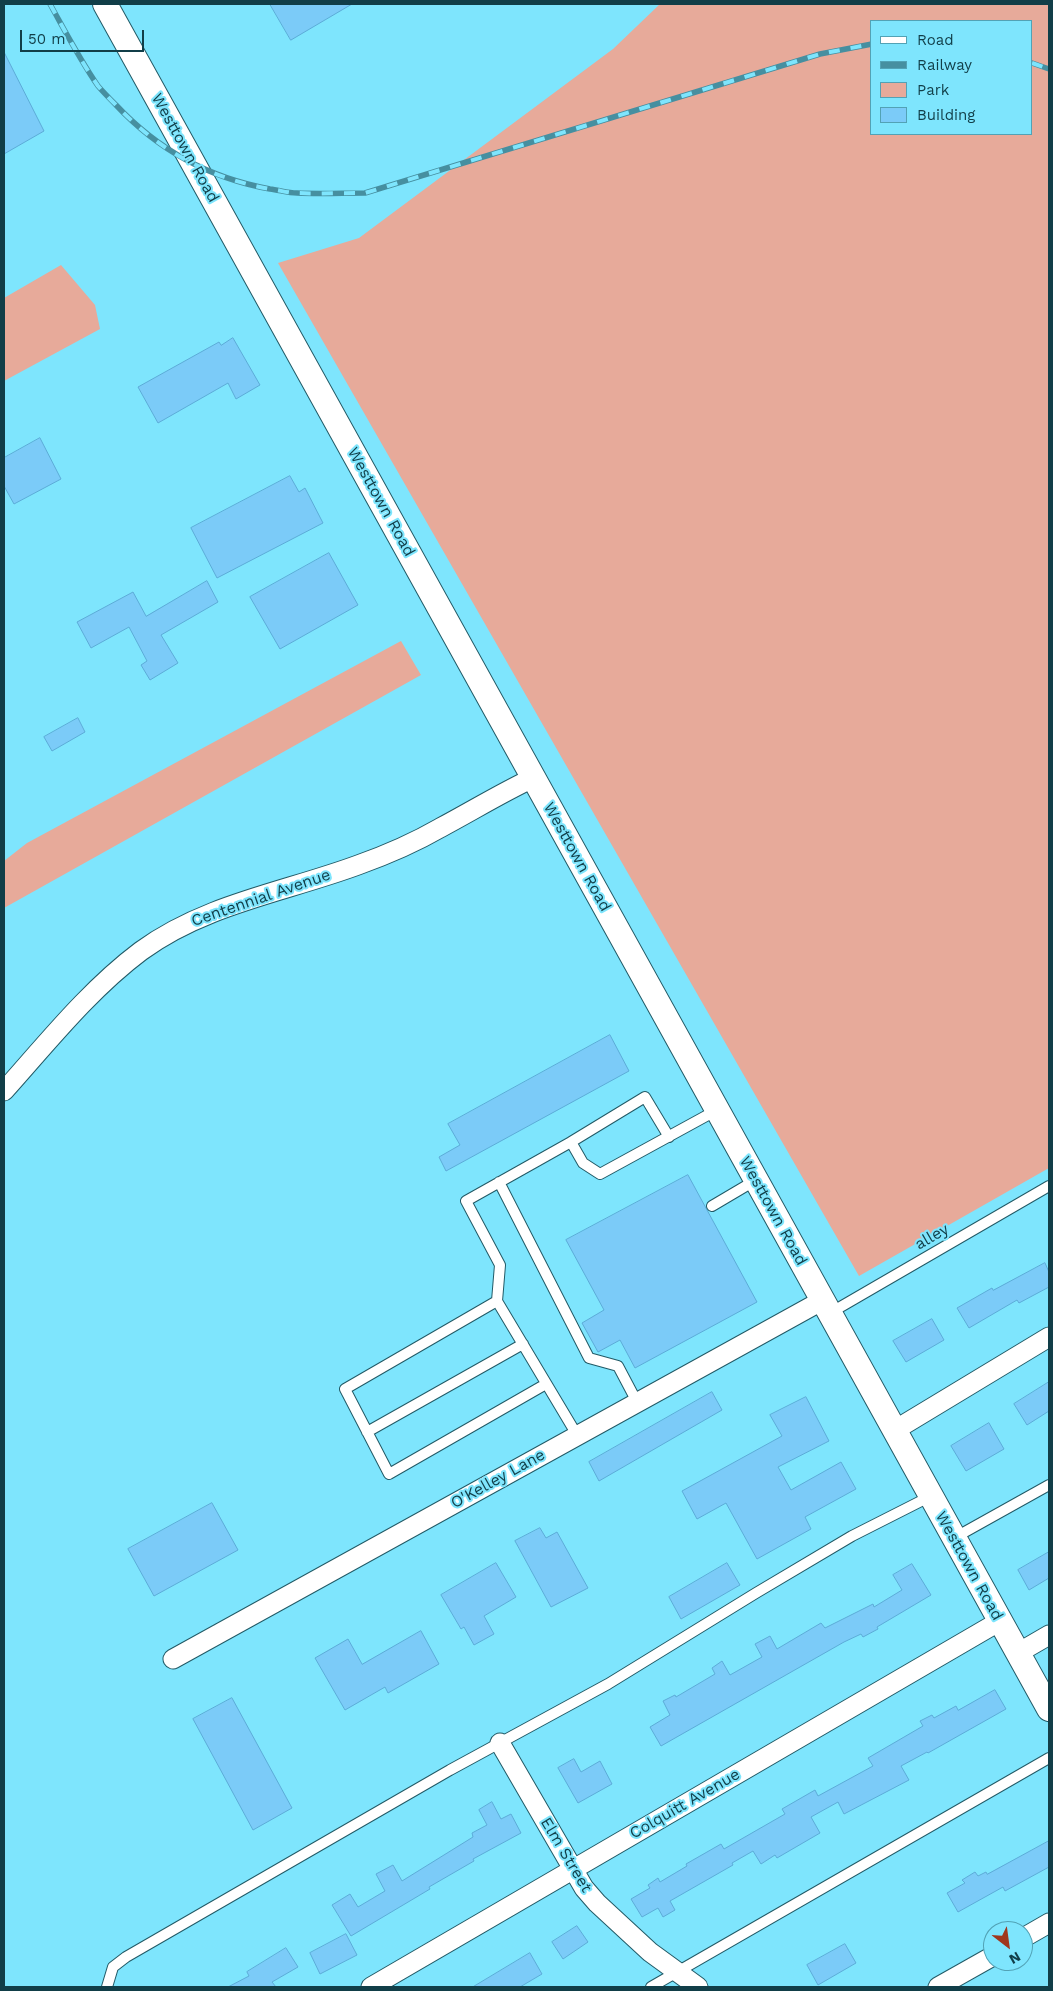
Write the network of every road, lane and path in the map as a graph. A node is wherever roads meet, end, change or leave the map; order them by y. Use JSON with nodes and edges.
{"nodes":[{"id":1,"x":105,"y":4,"type":"edge"},
{"id":2,"x":533,"y":778,"type":"junction"},
{"id":3,"x":4,"y":1091,"type":"edge"},
{"id":4,"x":718,"y":1110,"type":"junction"},
{"id":5,"x":669,"y":1137,"type":"junction"},
{"id":6,"x":571,"y":1142,"type":"junction"},
{"id":7,"x":756,"y":1180,"type":"junction"},
{"id":8,"x":499,"y":1182,"type":"junction"},
{"id":9,"x":1049,"y":1186,"type":"edge"},
{"id":10,"x":712,"y":1206,"type":"dead end"},
{"id":11,"x":497,"y":1301,"type":"junction"},
{"id":12,"x":826,"y":1306,"type":"junction"},
{"id":13,"x":1049,"y":1337,"type":"edge"},
{"id":14,"x":522,"y":1344,"type":"junction"},
{"id":15,"x":546,"y":1384,"type":"junction"},
{"id":16,"x":637,"y":1402,"type":"junction"},
{"id":17,"x":895,"y":1430,"type":"junction"},
{"id":18,"x":367,"y":1432,"type":"junction"},
{"id":19,"x":577,"y":1435,"type":"junction"},
{"id":20,"x":1049,"y":1485,"type":"edge"},
{"id":21,"x":931,"y":1496,"type":"junction"},
{"id":22,"x":954,"y":1538,"type":"junction"},
{"id":23,"x":1000,"y":1621,"type":"junction"},
{"id":24,"x":1049,"y":1635,"type":"edge"},
{"id":25,"x":1018,"y":1653,"type":"junction"},
{"id":26,"x":173,"y":1659,"type":"dead end"},
{"id":27,"x":1049,"y":1709,"type":"edge"},
{"id":28,"x":500,"y":1743,"type":"junction"},
{"id":29,"x":1049,"y":1758,"type":"edge"},
{"id":30,"x":574,"y":1870,"type":"junction"},
{"id":31,"x":1049,"y":1923,"type":"edge"},
{"id":32,"x":1033,"y":1932,"type":"edge"},
{"id":33,"x":983,"y":1962,"type":"edge"},
{"id":34,"x":677,"y":1972,"type":"junction"},
{"id":35,"x":107,"y":1987,"type":"edge"},
{"id":36,"x":371,"y":1987,"type":"edge"},
{"id":37,"x":651,"y":1987,"type":"edge"},
{"id":38,"x":698,"y":1987,"type":"edge"},
{"id":39,"x":938,"y":1987,"type":"edge"}],
"edges":[{"from":1,"to":2,"type":"street","name":"Westtown Road"},
{"from":2,"to":3,"type":"street","name":"Centennial Avenue"},
{"from":2,"to":4,"type":"street","name":"Westtown Road"},
{"from":4,"to":5,"type":"lane"},
{"from":4,"to":7,"type":"street","name":"Westtown Road"},
{"from":5,"to":6,"type":"lane"},
{"from":5,"to":6,"type":"lane"},
{"from":6,"to":8,"type":"lane"},
{"from":7,"to":10,"type":"lane"},
{"from":7,"to":12,"type":"street","name":"Westtown Road"},
{"from":8,"to":11,"type":"lane"},
{"from":8,"to":16,"type":"lane"},
{"from":9,"to":12,"type":"lane","name":"alley"},
{"from":11,"to":14,"type":"lane"},
{"from":11,"to":18,"type":"lane"},
{"from":12,"to":16,"type":"street","name":"O'Kelley Lane"},
{"from":12,"to":17,"type":"street","name":"Westtown Road"},
{"from":13,"to":17,"type":"street"},
{"from":14,"to":15,"type":"lane"},
{"from":14,"to":18,"type":"lane"},
{"from":15,"to":18,"type":"lane"},
{"from":15,"to":19,"type":"lane"},
{"from":16,"to":19,"type":"street","name":"O'Kelley Lane"},
{"from":17,"to":21,"type":"street","name":"Westtown Road"},
{"from":19,"to":26,"type":"street","name":"O'Kelley Lane"},
{"from":20,"to":22,"type":"lane"},
{"from":21,"to":22,"type":"street","name":"Westtown Road"},
{"from":21,"to":28,"type":"lane"},
{"from":22,"to":23,"type":"street","name":"Westtown Road"},
{"from":23,"to":25,"type":"street","name":"Westtown Road"},
{"from":23,"to":30,"type":"street","name":"Colquitt Avenue"},
{"from":24,"to":25,"type":"street"},
{"from":25,"to":27,"type":"street","name":"Westtown Road"},
{"from":28,"to":30,"type":"street","name":"Elm Street"},
{"from":28,"to":35,"type":"lane"},
{"from":29,"to":34,"type":"lane"},
{"from":30,"to":34,"type":"street","name":"Elm Street"},
{"from":30,"to":36,"type":"street","name":"Colquitt Avenue"},
{"from":31,"to":32,"type":"street"},
{"from":33,"to":39,"type":"street"},
{"from":34,"to":37,"type":"lane"},
{"from":34,"to":38,"type":"street","name":"Elm Street"}]}
